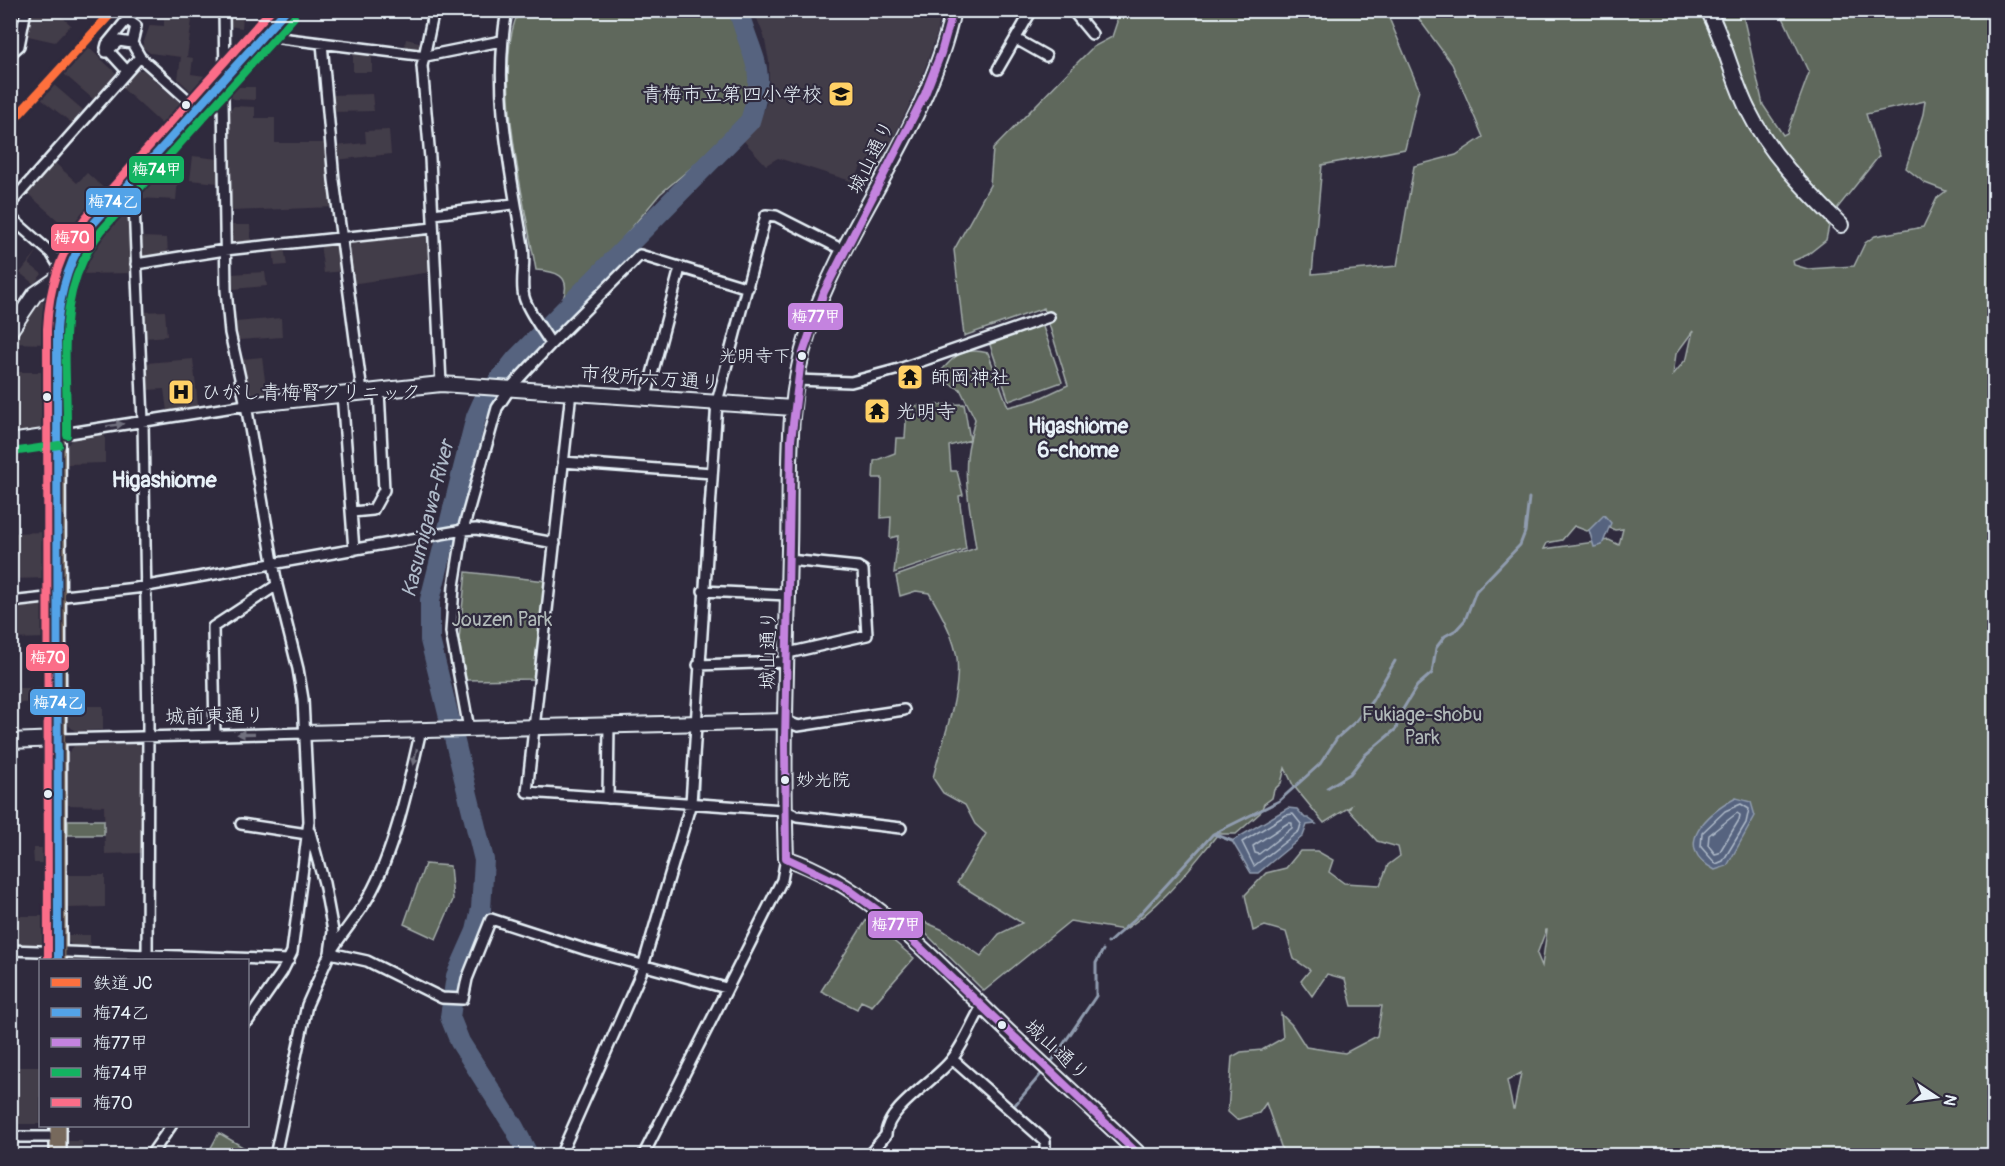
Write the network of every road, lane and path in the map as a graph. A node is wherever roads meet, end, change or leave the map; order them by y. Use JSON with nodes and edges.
{"nodes":[{"id":1,"x":26,"y":10,"type":"edge"},
{"id":2,"x":224,"y":10,"type":"edge"},
{"id":3,"x":286,"y":10,"type":"edge"},
{"id":4,"x":434,"y":10,"type":"edge"},
{"id":5,"x":507,"y":10,"type":"edge"},
{"id":6,"x":953,"y":10,"type":"edge"},
{"id":7,"x":1032,"y":10,"type":"edge"},
{"id":8,"x":1072,"y":10,"type":"edge"},
{"id":9,"x":1708,"y":10,"type":"edge"},
{"id":10,"x":1092,"y":34,"type":"dead end"},
{"id":11,"x":264,"y":36,"type":"junction"},
{"id":12,"x":1016,"y":39,"type":"junction"},
{"id":13,"x":501,"y":41,"type":"junction"},
{"id":14,"x":132,"y":43,"type":"junction"},
{"id":15,"x":322,"y":43,"type":"junction"},
{"id":16,"x":106,"y":52,"type":"junction"},
{"id":17,"x":10,"y":54,"type":"edge"},
{"id":18,"x":426,"y":56,"type":"junction"},
{"id":19,"x":1046,"y":56,"type":"dead end"},
{"id":20,"x":140,"y":57,"type":"junction"},
{"id":21,"x":998,"y":69,"type":"dead end"},
{"id":22,"x":127,"y":71,"type":"junction"},
{"id":23,"x":225,"y":79,"type":"junction"},
{"id":24,"x":198,"y":109,"type":"junction"},
{"id":25,"x":128,"y":185,"type":"junction"},
{"id":26,"x":10,"y":204,"type":"edge"},
{"id":27,"x":513,"y":204,"type":"junction"},
{"id":28,"x":433,"y":214,"type":"junction"},
{"id":29,"x":10,"y":217,"type":"edge"},
{"id":30,"x":1841,"y":225,"type":"dead end"},
{"id":31,"x":434,"y":228,"type":"junction"},
{"id":32,"x":341,"y":237,"type":"junction"},
{"id":33,"x":225,"y":250,"type":"junction"},
{"id":34,"x":845,"y":251,"type":"junction"},
{"id":35,"x":136,"y":264,"type":"junction"},
{"id":36,"x":680,"y":268,"type":"junction"},
{"id":37,"x":64,"y":274,"type":"junction"},
{"id":38,"x":744,"y":287,"type":"junction"},
{"id":39,"x":1049,"y":317,"type":"dead end"},
{"id":40,"x":10,"y":331,"type":"edge"},
{"id":41,"x":550,"y":342,"type":"junction"},
{"id":42,"x":796,"y":380,"type":"junction"},
{"id":43,"x":441,"y":384,"type":"junction"},
{"id":44,"x":508,"y":387,"type":"junction"},
{"id":45,"x":379,"y":390,"type":"junction"},
{"id":46,"x":362,"y":392,"type":"junction"},
{"id":47,"x":571,"y":392,"type":"junction"},
{"id":48,"x":342,"y":394,"type":"junction"},
{"id":49,"x":646,"y":397,"type":"junction"},
{"id":50,"x":713,"y":402,"type":"junction"},
{"id":51,"x":246,"y":405,"type":"junction"},
{"id":52,"x":793,"y":408,"type":"junction"},
{"id":53,"x":143,"y":421,"type":"junction"},
{"id":54,"x":57,"y":435,"type":"junction"},
{"id":55,"x":10,"y":442,"type":"edge"},
{"id":56,"x":563,"y":462,"type":"junction"},
{"id":57,"x":712,"y":473,"type":"junction"},
{"id":58,"x":352,"y":512,"type":"junction"},
{"id":59,"x":461,"y":531,"type":"junction"},
{"id":60,"x":555,"y":543,"type":"junction"},
{"id":61,"x":354,"y":550,"type":"junction"},
{"id":62,"x":789,"y":560,"type":"junction"},
{"id":63,"x":273,"y":565,"type":"junction"},
{"id":64,"x":277,"y":585,"type":"junction"},
{"id":65,"x":146,"y":586,"type":"junction"},
{"id":66,"x":703,"y":591,"type":"junction"},
{"id":67,"x":788,"y":595,"type":"junction"},
{"id":68,"x":58,"y":597,"type":"junction"},
{"id":69,"x":10,"y":602,"type":"edge"},
{"id":70,"x":787,"y":658,"type":"junction"},
{"id":71,"x":698,"y":665,"type":"junction"},
{"id":72,"x":904,"y":710,"type":"dead end"},
{"id":73,"x":786,"y":721,"type":"junction"},
{"id":74,"x":695,"y":723,"type":"junction"},
{"id":75,"x":609,"y":725,"type":"junction"},
{"id":76,"x":533,"y":728,"type":"junction"},
{"id":77,"x":467,"y":729,"type":"junction"},
{"id":78,"x":421,"y":730,"type":"junction"},
{"id":79,"x":304,"y":733,"type":"junction"},
{"id":80,"x":215,"y":735,"type":"junction"},
{"id":81,"x":147,"y":737,"type":"junction"},
{"id":82,"x":57,"y":739,"type":"junction"},
{"id":83,"x":10,"y":741,"type":"edge"},
{"id":84,"x":608,"y":798,"type":"junction"},
{"id":85,"x":691,"y":803,"type":"junction"},
{"id":86,"x":784,"y":810,"type":"junction"},
{"id":87,"x":241,"y":824,"type":"dead end"},
{"id":88,"x":901,"y":828,"type":"dead end"},
{"id":89,"x":308,"y":831,"type":"junction"},
{"id":90,"x":786,"y":858,"type":"junction"},
{"id":91,"x":10,"y":950,"type":"edge"},
{"id":92,"x":330,"y":953,"type":"junction"},
{"id":93,"x":58,"y":956,"type":"edge"},
{"id":94,"x":147,"y":957,"type":"edge"},
{"id":95,"x":242,"y":959,"type":"edge"},
{"id":96,"x":249,"y":959,"type":"edge"},
{"id":97,"x":289,"y":960,"type":"junction"},
{"id":98,"x":643,"y":966,"type":"junction"},
{"id":99,"x":726,"y":988,"type":"junction"},
{"id":100,"x":982,"y":1006,"type":"junction"},
{"id":101,"x":249,"y":1020,"type":"edge"},
{"id":102,"x":952,"y":1059,"type":"junction"},
{"id":103,"x":170,"y":1127,"type":"edge"},
{"id":104,"x":58,"y":1131,"type":"edge"},
{"id":105,"x":10,"y":1137,"type":"edge"},
{"id":106,"x":57,"y":1155,"type":"edge"},
{"id":107,"x":150,"y":1155,"type":"edge"},
{"id":108,"x":275,"y":1155,"type":"edge"},
{"id":109,"x":560,"y":1155,"type":"edge"},
{"id":110,"x":643,"y":1155,"type":"edge"},
{"id":111,"x":868,"y":1155,"type":"edge"},
{"id":112,"x":1042,"y":1155,"type":"edge"},
{"id":113,"x":1141,"y":1155,"type":"edge"}],
"edges":[{"from":1,"to":17,"type":"street"},
{"from":2,"to":23,"type":"street"},
{"from":3,"to":11,"type":"main road"},
{"from":4,"to":18,"type":"street"},
{"from":5,"to":13,"type":"street"},
{"from":6,"to":34,"type":"street","name":"城山通り"},
{"from":7,"to":12,"type":"street"},
{"from":8,"to":10,"type":"street"},
{"from":9,"to":30,"type":"street"},
{"from":11,"to":15,"type":"street"},
{"from":11,"to":23,"type":"main road"},
{"from":12,"to":19,"type":"street"},
{"from":12,"to":21,"type":"street"},
{"from":13,"to":18,"type":"street"},
{"from":13,"to":27,"type":"street"},
{"from":14,"to":16,"type":"street"},
{"from":14,"to":16,"type":"street"},
{"from":14,"to":20,"type":"street"},
{"from":15,"to":18,"type":"street"},
{"from":15,"to":32,"type":"street"},
{"from":16,"to":22,"type":"street"},
{"from":18,"to":28,"type":"street"},
{"from":20,"to":22,"type":"street"},
{"from":20,"to":24,"type":"street"},
{"from":22,"to":26,"type":"street"},
{"from":23,"to":24,"type":"main road"},
{"from":23,"to":33,"type":"street"},
{"from":24,"to":25,"type":"main road"},
{"from":25,"to":35,"type":"street"},
{"from":25,"to":37,"type":"main road"},
{"from":27,"to":28,"type":"street"},
{"from":27,"to":41,"type":"street"},
{"from":28,"to":31,"type":"street"},
{"from":29,"to":37,"type":"street"},
{"from":31,"to":32,"type":"street"},
{"from":31,"to":43,"type":"street"},
{"from":32,"to":33,"type":"street"},
{"from":32,"to":46,"type":"street"},
{"from":33,"to":35,"type":"street"},
{"from":33,"to":51,"type":"street"},
{"from":34,"to":38,"type":"street"},
{"from":34,"to":42,"type":"street","name":"城山通り"},
{"from":35,"to":53,"type":"street"},
{"from":36,"to":38,"type":"street"},
{"from":36,"to":41,"type":"street"},
{"from":36,"to":49,"type":"street"},
{"from":37,"to":40,"type":"street"},
{"from":37,"to":54,"type":"main road"},
{"from":38,"to":50,"type":"street"},
{"from":39,"to":42,"type":"street"},
{"from":41,"to":44,"type":"street"},
{"from":42,"to":52,"type":"street","name":"城山通り"},
{"from":43,"to":44,"type":"street","name":"市役所六万通り"},
{"from":43,"to":45,"type":"street"},
{"from":44,"to":47,"type":"street","name":"市役所六万通り"},
{"from":44,"to":59,"type":"street"},
{"from":45,"to":46,"type":"street"},
{"from":45,"to":58,"type":"street"},
{"from":46,"to":48,"type":"street"},
{"from":47,"to":49,"type":"street","name":"市役所六万通り"},
{"from":47,"to":56,"type":"street"},
{"from":48,"to":51,"type":"street"},
{"from":48,"to":58,"type":"street"},
{"from":49,"to":50,"type":"street","name":"市役所六万通り"},
{"from":50,"to":52,"type":"street","name":"市役所六万通り"},
{"from":50,"to":57,"type":"street"},
{"from":51,"to":53,"type":"street"},
{"from":51,"to":63,"type":"street"},
{"from":52,"to":62,"type":"street","name":"城山通り"},
{"from":54,"to":53,"type":"street","one_way":true},
{"from":53,"to":65,"type":"street"},
{"from":54,"to":55,"type":"street"},
{"from":54,"to":68,"type":"main road"},
{"from":56,"to":57,"type":"street"},
{"from":56,"to":60,"type":"street"},
{"from":57,"to":66,"type":"street"},
{"from":58,"to":61,"type":"street"},
{"from":59,"to":60,"type":"street"},
{"from":59,"to":61,"type":"street"},
{"from":59,"to":77,"type":"street"},
{"from":60,"to":76,"type":"street"},
{"from":61,"to":63,"type":"street"},
{"from":62,"to":67,"type":"street","name":"城山通り"},
{"from":62,"to":70,"type":"street"},
{"from":63,"to":64,"type":"street"},
{"from":63,"to":65,"type":"street"},
{"from":64,"to":79,"type":"street"},
{"from":64,"to":80,"type":"street"},
{"from":65,"to":68,"type":"street"},
{"from":65,"to":81,"type":"street"},
{"from":66,"to":67,"type":"street"},
{"from":66,"to":71,"type":"street"},
{"from":67,"to":70,"type":"street","name":"城山通り"},
{"from":68,"to":69,"type":"street"},
{"from":68,"to":82,"type":"main road"},
{"from":70,"to":71,"type":"street"},
{"from":70,"to":73,"type":"street","name":"城山通り"},
{"from":71,"to":74,"type":"street"},
{"from":72,"to":73,"type":"street"},
{"from":73,"to":74,"type":"street"},
{"from":73,"to":86,"type":"street","name":"城山通り"},
{"from":74,"to":75,"type":"street"},
{"from":74,"to":85,"type":"street"},
{"from":75,"to":76,"type":"street"},
{"from":75,"to":84,"type":"street"},
{"from":76,"to":77,"type":"street"},
{"from":76,"to":84,"type":"street"},
{"from":77,"to":78,"type":"street","name":"城前東通り"},
{"from":78,"to":79,"type":"street","name":"城前東通り"},
{"from":78,"to":92,"type":"street","one_way":true},
{"from":79,"to":80,"type":"street","name":"城前東通り","one_way":true},
{"from":79,"to":89,"type":"street"},
{"from":80,"to":81,"type":"street","name":"城前東通り"},
{"from":81,"to":82,"type":"street","name":"城前東通り"},
{"from":81,"to":94,"type":"street"},
{"from":82,"to":83,"type":"street","name":"城前東通り"},
{"from":82,"to":93,"type":"main road"},
{"from":84,"to":85,"type":"street"},
{"from":85,"to":86,"type":"street"},
{"from":85,"to":98,"type":"street"},
{"from":86,"to":88,"type":"street"},
{"from":86,"to":90,"type":"street","name":"城山通り"},
{"from":87,"to":89,"type":"street"},
{"from":89,"to":92,"type":"street"},
{"from":89,"to":97,"type":"street"},
{"from":90,"to":99,"type":"street"},
{"from":90,"to":100,"type":"street","name":"城山通り"},
{"from":91,"to":93,"type":"street"},
{"from":92,"to":98,"type":"street"},
{"from":92,"to":108,"type":"street"},
{"from":93,"to":94,"type":"street"},
{"from":94,"to":95,"type":"street"},
{"from":96,"to":97,"type":"street"},
{"from":97,"to":101,"type":"street"},
{"from":98,"to":99,"type":"street"},
{"from":98,"to":109,"type":"street"},
{"from":99,"to":110,"type":"street"},
{"from":100,"to":102,"type":"street"},
{"from":100,"to":113,"type":"street","name":"城山通り"},
{"from":102,"to":111,"type":"street"},
{"from":102,"to":112,"type":"street"},
{"from":103,"to":107,"type":"street"},
{"from":104,"to":105,"type":"street"},
{"from":104,"to":106,"type":"main road"}]}
